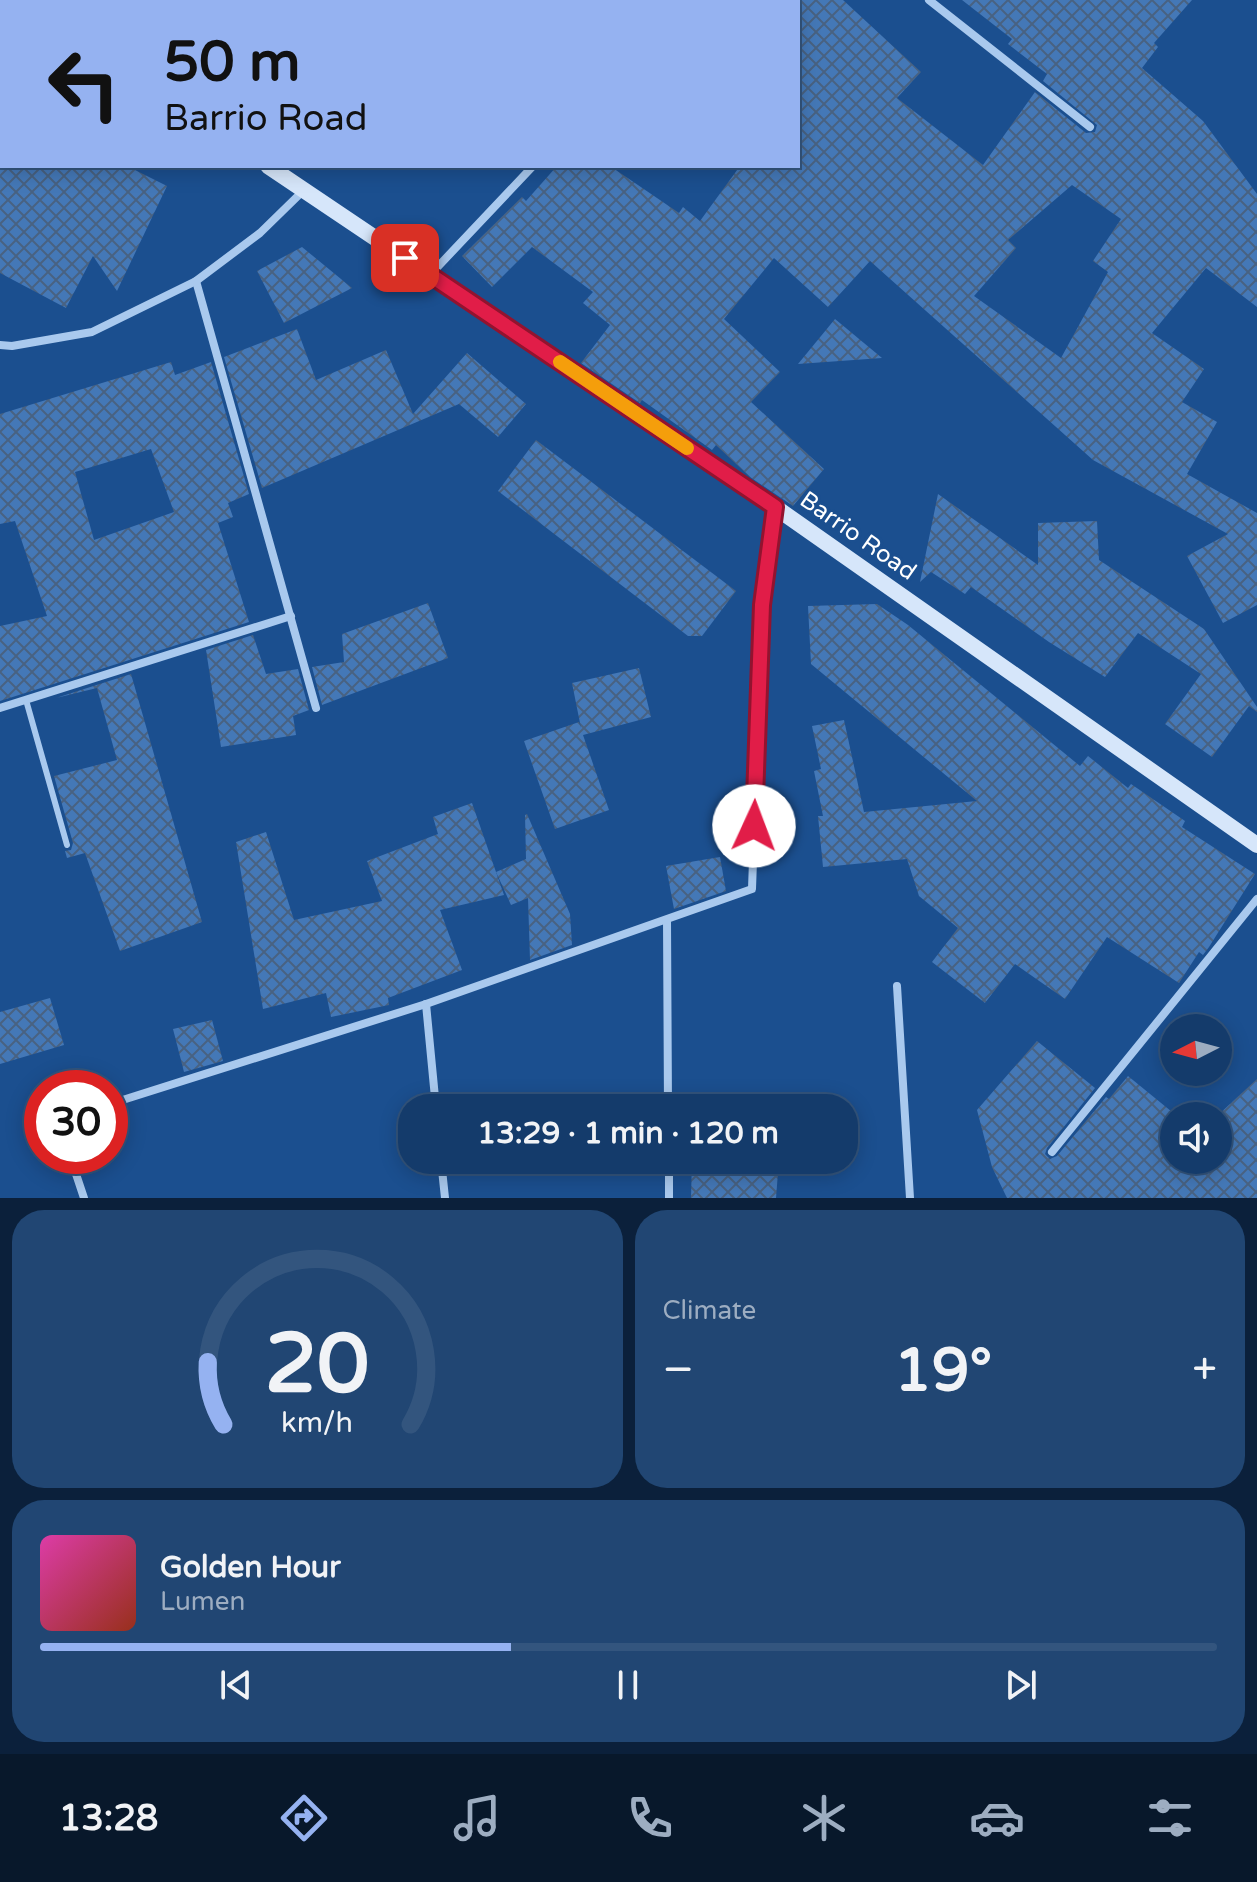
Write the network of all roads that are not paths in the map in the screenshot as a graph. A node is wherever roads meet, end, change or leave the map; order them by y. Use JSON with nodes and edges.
{"nodes":[{"id":1,"x":929,"y":0,"type":"edge"},
{"id":2,"x":1090,"y":127,"type":"dead end"},
{"id":3,"x":271,"y":168,"type":"edge"},
{"id":4,"x":531,"y":168,"type":"edge"},
{"id":5,"x":304,"y":190,"type":"junction"},
{"id":6,"x":430,"y":275,"type":"junction"},
{"id":7,"x":196,"y":281,"type":"junction"},
{"id":8,"x":0,"y":345,"type":"edge"},
{"id":9,"x":775,"y":507,"type":"junction"},
{"id":10,"x":291,"y":616,"type":"junction"},
{"id":11,"x":26,"y":700,"type":"junction"},
{"id":12,"x":0,"y":708,"type":"edge"},
{"id":13,"x":316,"y":708,"type":"dead end"},
{"id":14,"x":67,"y":845,"type":"dead end"},
{"id":15,"x":1257,"y":845,"type":"edge"},
{"id":16,"x":1257,"y":899,"type":"edge"},
{"id":17,"x":667,"y":920,"type":"junction"},
{"id":18,"x":897,"y":986,"type":"dead end"},
{"id":19,"x":426,"y":1004,"type":"junction"},
{"id":20,"x":435,"y":1094,"type":"edge"},
{"id":21,"x":668,"y":1094,"type":"edge"},
{"id":22,"x":128,"y":1098,"type":"edge"},
{"id":23,"x":1052,"y":1152,"type":"dead end"},
{"id":24,"x":76,"y":1174,"type":"edge"},
{"id":25,"x":442,"y":1174,"type":"edge"},
{"id":26,"x":669,"y":1174,"type":"edge"},
{"id":27,"x":84,"y":1198,"type":"edge"},
{"id":28,"x":445,"y":1198,"type":"edge"},
{"id":29,"x":669,"y":1198,"type":"edge"},
{"id":30,"x":910,"y":1198,"type":"edge"}],
"edges":[{"from":1,"to":2,"type":"street"},
{"from":3,"to":5,"type":"street","name":"Barrio Road"},
{"from":4,"to":6,"type":"street"},
{"from":5,"to":6,"type":"street","name":"Barrio Road"},
{"from":5,"to":7,"type":"street"},
{"from":6,"to":9,"type":"street","name":"Barrio Road"},
{"from":7,"to":8,"type":"street"},
{"from":7,"to":10,"type":"street"},
{"from":9,"to":15,"type":"street","name":"Barrio Road"},
{"from":9,"to":17,"type":"street"},
{"from":10,"to":11,"type":"street"},
{"from":10,"to":13,"type":"street"},
{"from":11,"to":12,"type":"street"},
{"from":11,"to":14,"type":"lane"},
{"from":16,"to":23,"type":"street"},
{"from":17,"to":19,"type":"street"},
{"from":17,"to":21,"type":"street"},
{"from":18,"to":30,"type":"street"},
{"from":19,"to":20,"type":"street"},
{"from":19,"to":22,"type":"street"},
{"from":24,"to":27,"type":"street"},
{"from":25,"to":28,"type":"street"},
{"from":26,"to":29,"type":"street"}]}
